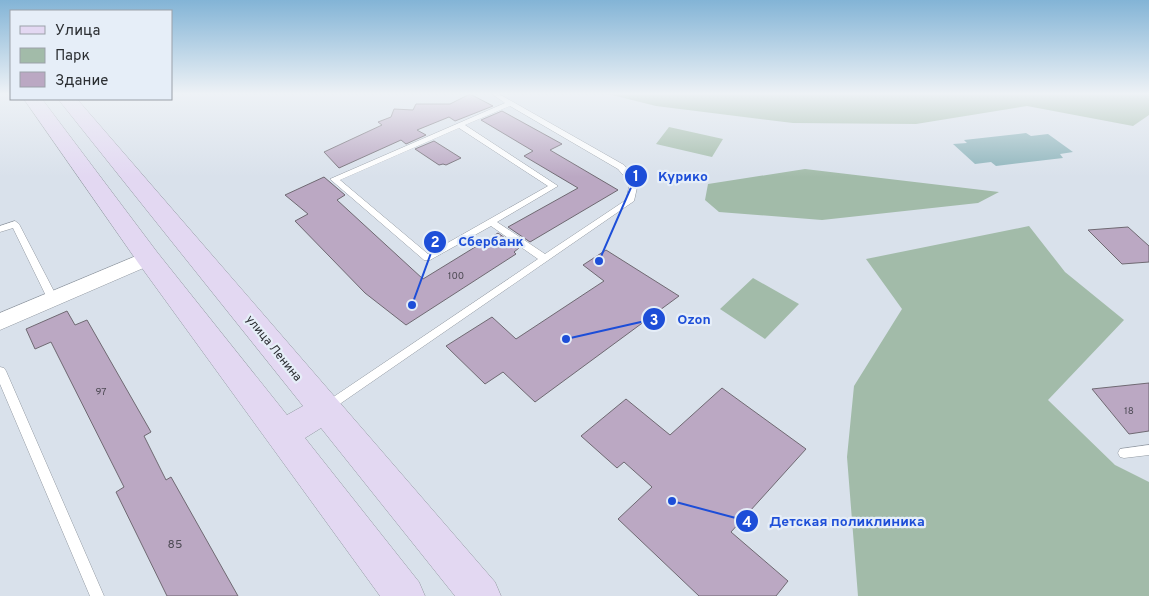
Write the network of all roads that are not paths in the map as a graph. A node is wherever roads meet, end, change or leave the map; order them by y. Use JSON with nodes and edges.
{"nodes":[{"id":1,"x":50,"y":122,"type":"edge"},
{"id":2,"x":86,"y":122,"type":"edge"},
{"id":3,"x":466,"y":122,"type":"edge"},
{"id":4,"x":545,"y":122,"type":"edge"},
{"id":5,"x":459,"y":125,"type":"junction"},
{"id":6,"x":491,"y":222,"type":"junction"},
{"id":7,"x":0,"y":229,"type":"edge"},
{"id":8,"x":186,"y":240,"type":"junction"},
{"id":9,"x":148,"y":258,"type":"junction"},
{"id":10,"x":545,"y":259,"type":"junction"},
{"id":11,"x":53,"y":298,"type":"junction"},
{"id":12,"x":0,"y":322,"type":"edge"},
{"id":13,"x":1,"y":378,"type":"edge"},
{"id":14,"x":324,"y":409,"type":"junction"},
{"id":15,"x":283,"y":435,"type":"junction"},
{"id":16,"x":1149,"y":450,"type":"edge"},
{"id":17,"x":1124,"y":454,"type":"dead end"},
{"id":18,"x":97,"y":596,"type":"edge"},
{"id":19,"x":405,"y":596,"type":"edge"},
{"id":20,"x":481,"y":596,"type":"edge"}],
"edges":[{"from":1,"to":9,"type":"main road"},
{"from":2,"to":8,"type":"main road","name":"улица Ленина"},
{"from":3,"to":5,"type":"lane"},
{"from":4,"to":10,"type":"lane"},
{"from":5,"to":6,"type":"lane"},
{"from":5,"to":6,"type":"lane"},
{"from":6,"to":10,"type":"lane"},
{"from":7,"to":11,"type":"lane"},
{"from":8,"to":9,"type":"main road"},
{"from":8,"to":14,"type":"main road","name":"улица Ленина"},
{"from":9,"to":11,"type":"street"},
{"from":9,"to":15,"type":"main road"},
{"from":10,"to":14,"type":"lane"},
{"from":11,"to":12,"type":"street"},
{"from":13,"to":18,"type":"lane"},
{"from":14,"to":15,"type":"main road"},
{"from":14,"to":20,"type":"main road","name":"улица Ленина"},
{"from":15,"to":19,"type":"main road"},
{"from":16,"to":17,"type":"lane"}]}
